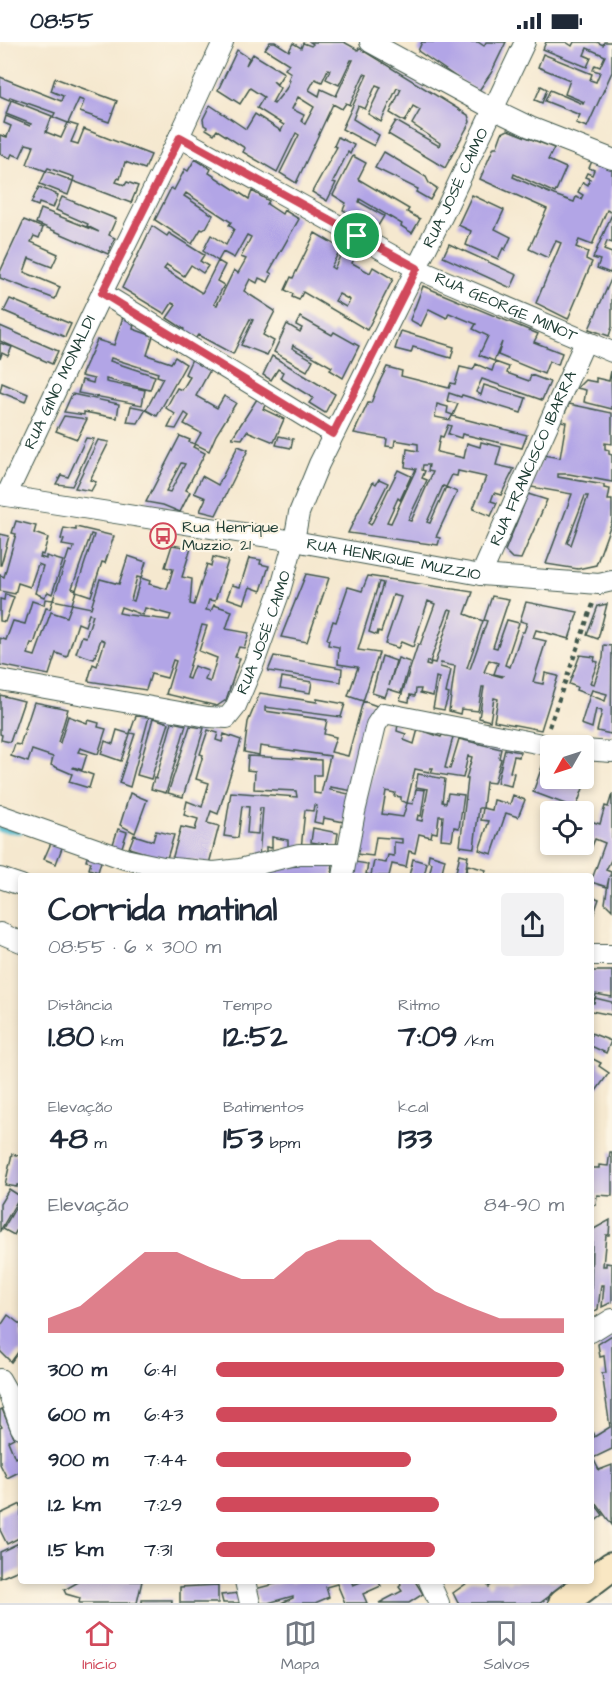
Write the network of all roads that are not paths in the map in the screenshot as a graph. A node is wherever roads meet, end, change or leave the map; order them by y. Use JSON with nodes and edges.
{"nodes":[{"id":1,"x":223,"y":42,"type":"edge"},
{"id":2,"x":370,"y":42,"type":"edge"},
{"id":3,"x":525,"y":42,"type":"edge"},
{"id":4,"x":493,"y":109,"type":"junction"},
{"id":5,"x":180,"y":137,"type":"junction"},
{"id":6,"x":612,"y":159,"type":"edge"},
{"id":7,"x":417,"y":268,"type":"junction"},
{"id":8,"x":102,"y":293,"type":"junction"},
{"id":9,"x":585,"y":342,"type":"junction"},
{"id":10,"x":612,"y":352,"type":"edge"},
{"id":11,"x":333,"y":434,"type":"junction"},
{"id":12,"x":3,"y":496,"type":"edge"},
{"id":13,"x":294,"y":541,"type":"junction"},
{"id":14,"x":481,"y":575,"type":"junction"},
{"id":15,"x":606,"y":583,"type":"edge"},
{"id":16,"x":0,"y":680,"type":"edge"},
{"id":17,"x":540,"y":743,"type":"edge"},
{"id":18,"x":594,"y":751,"type":"edge"},
{"id":19,"x":612,"y":752,"type":"edge"},
{"id":20,"x":0,"y":815,"type":"edge"},
{"id":21,"x":346,"y":854,"type":"junction"},
{"id":22,"x":343,"y":873,"type":"edge"},
{"id":23,"x":0,"y":878,"type":"edge"},
{"id":24,"x":18,"y":884,"type":"edge"},
{"id":25,"x":0,"y":933,"type":"edge"},
{"id":26,"x":18,"y":941,"type":"edge"},
{"id":27,"x":594,"y":955,"type":"edge"},
{"id":28,"x":612,"y":955,"type":"edge"},
{"id":29,"x":612,"y":1319,"type":"edge"},
{"id":30,"x":594,"y":1330,"type":"edge"},
{"id":31,"x":0,"y":1379,"type":"edge"},
{"id":32,"x":18,"y":1420,"type":"edge"},
{"id":33,"x":612,"y":1566,"type":"edge"},
{"id":34,"x":594,"y":1580,"type":"edge"},
{"id":35,"x":246,"y":1584,"type":"edge"},
{"id":36,"x":430,"y":1584,"type":"edge"},
{"id":37,"x":588,"y":1584,"type":"edge"},
{"id":38,"x":250,"y":1603,"type":"edge"},
{"id":39,"x":438,"y":1603,"type":"edge"},
{"id":40,"x":563,"y":1603,"type":"edge"}],
"edges":[{"from":1,"to":5,"type":"street","name":"RUA GINO MONALDI"},
{"from":2,"to":4,"type":"street"},
{"from":3,"to":4,"type":"street","name":"RUA JOSÉ CAIMO"},
{"from":4,"to":6,"type":"street"},
{"from":4,"to":7,"type":"street","name":"RUA JOSÉ CAIMO"},
{"from":5,"to":7,"type":"street","name":"RUA GEORGE MINOT"},
{"from":5,"to":8,"type":"street","name":"RUA GINO MONALDI"},
{"from":7,"to":9,"type":"street","name":"RUA GEORGE MINOT"},
{"from":7,"to":11,"type":"street","name":"RUA JOSÉ CAIMO"},
{"from":8,"to":11,"type":"street"},
{"from":8,"to":12,"type":"street","name":"RUA GINO MONALDI"},
{"from":9,"to":10,"type":"street","name":"RUA GEORGE MINOT"},
{"from":9,"to":14,"type":"street","name":"RUA FRANCISCO IBARRA"},
{"from":11,"to":13,"type":"street","name":"RUA JOSÉ CAIMO"},
{"from":12,"to":13,"type":"street","name":"RUA HENRIQUE MUZZIO"},
{"from":13,"to":14,"type":"street","name":"RUA HENRIQUE MUZZIO"},
{"from":13,"to":16,"type":"street","name":"RUA JOSÉ CAIMO"},
{"from":14,"to":15,"type":"street","name":"RUA HENRIQUE MUZZIO"},
{"from":17,"to":21,"type":"street"},
{"from":18,"to":19,"type":"street"},
{"from":20,"to":21,"type":"street"},
{"from":21,"to":22,"type":"street"},
{"from":23,"to":24,"type":"street"},
{"from":25,"to":26,"type":"street"},
{"from":27,"to":28,"type":"street"},
{"from":29,"to":30,"type":"street"},
{"from":31,"to":32,"type":"street"},
{"from":33,"to":34,"type":"main road"},
{"from":35,"to":38,"type":"street"},
{"from":36,"to":39,"type":"street"},
{"from":37,"to":40,"type":"main road"}]}
